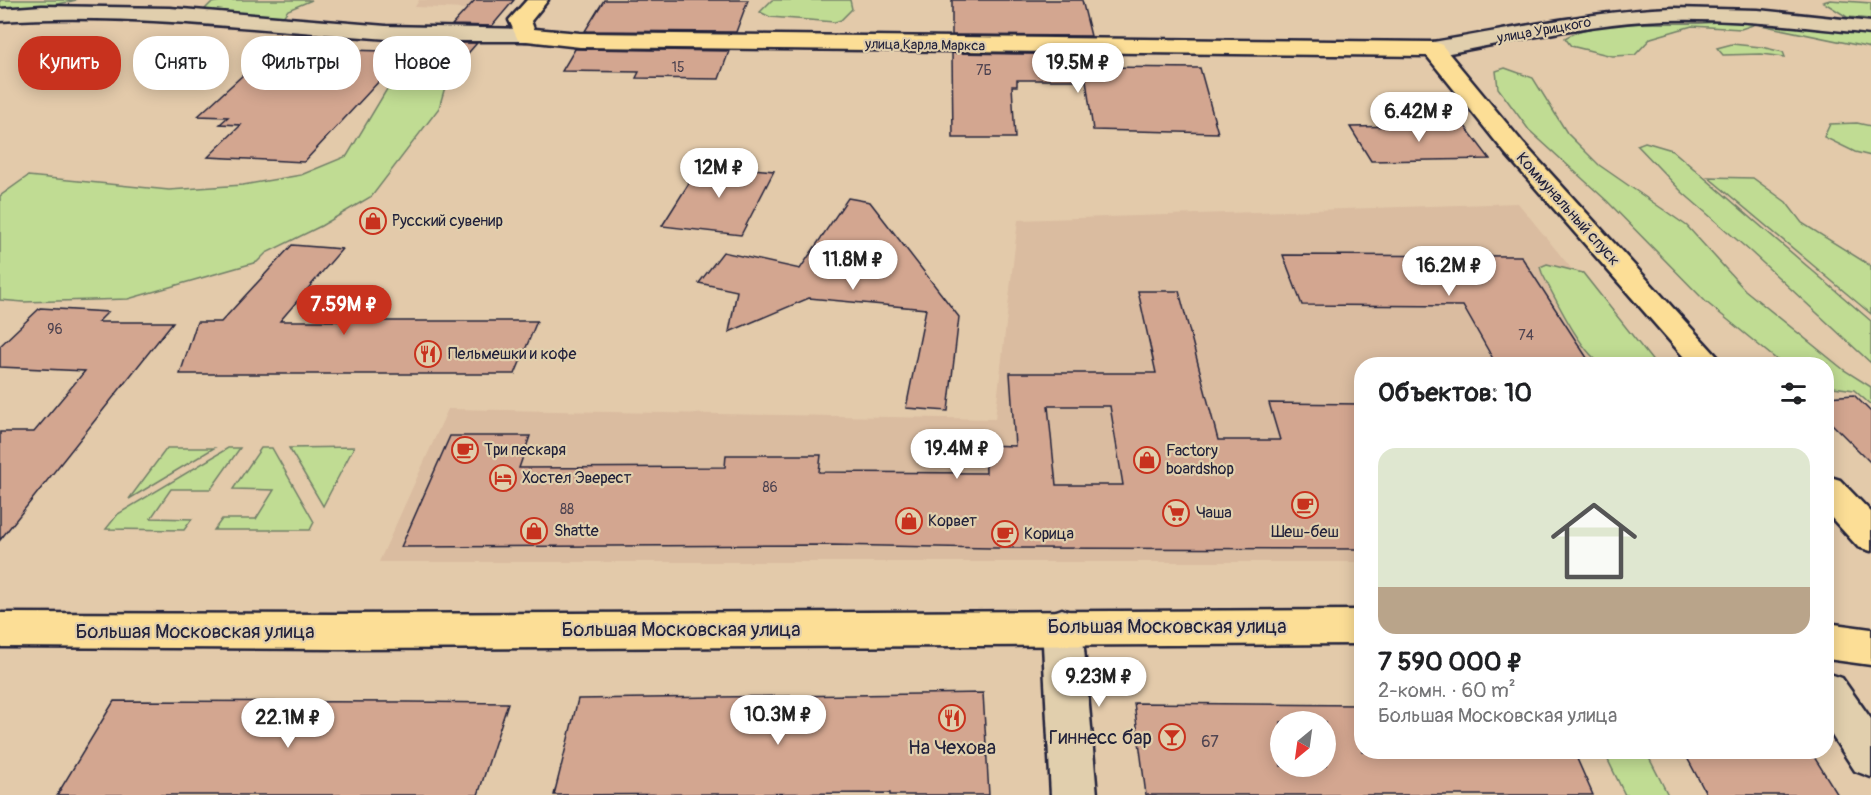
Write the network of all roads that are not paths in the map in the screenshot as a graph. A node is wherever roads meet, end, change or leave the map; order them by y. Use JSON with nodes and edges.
{"nodes":[{"id":1,"x":538,"y":0,"type":"edge"},
{"id":2,"x":0,"y":15,"type":"edge"},
{"id":3,"x":1871,"y":28,"type":"edge"},
{"id":4,"x":526,"y":35,"type":"junction"},
{"id":5,"x":1433,"y":49,"type":"junction"},
{"id":6,"x":1702,"y":357,"type":"edge"},
{"id":7,"x":1834,"y":497,"type":"edge"},
{"id":8,"x":1871,"y":536,"type":"edge"},
{"id":9,"x":1062,"y":626,"type":"junction"},
{"id":10,"x":1354,"y":627,"type":"edge"},
{"id":11,"x":0,"y":630,"type":"edge"},
{"id":12,"x":1834,"y":642,"type":"edge"},
{"id":13,"x":1871,"y":647,"type":"edge"},
{"id":14,"x":1834,"y":702,"type":"edge"},
{"id":15,"x":1871,"y":756,"type":"edge"},
{"id":16,"x":1074,"y":795,"type":"edge"}],
"edges":[{"from":1,"to":4,"type":"main road"},
{"from":2,"to":4,"type":"street"},
{"from":3,"to":5,"type":"street","name":"улица Урицкого"},
{"from":4,"to":5,"type":"main road","name":"улица Карла Маркса"},
{"from":5,"to":6,"type":"main road","name":"Коммунальный спуск"},
{"from":7,"to":8,"type":"main road"},
{"from":9,"to":10,"type":"main road","name":"Большая Московская улица"},
{"from":9,"to":11,"type":"main road","name":"Большая Московская улица"},
{"from":9,"to":16,"type":"street"},
{"from":12,"to":13,"type":"main road"},
{"from":14,"to":15,"type":"street"}]}
